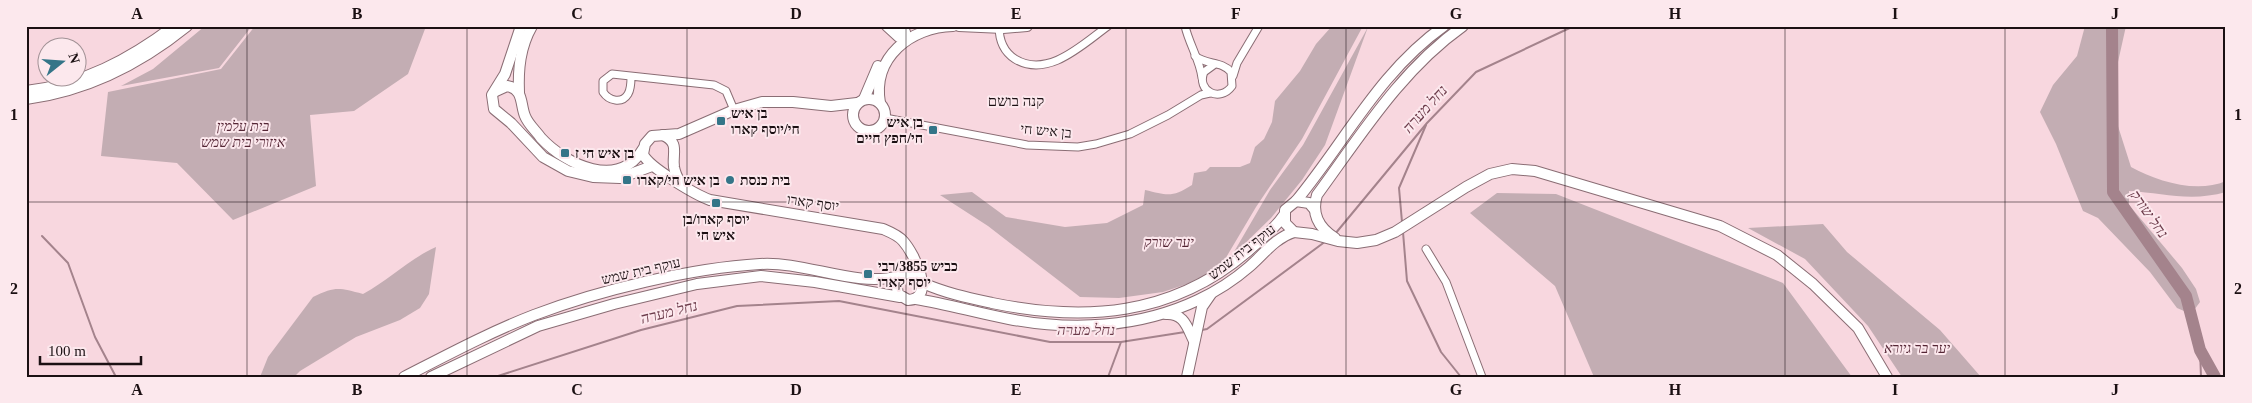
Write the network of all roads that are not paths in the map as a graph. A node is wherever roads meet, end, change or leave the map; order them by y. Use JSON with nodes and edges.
{"nodes":[{"id":1,"x":174,"y":26,"type":"edge"},
{"id":2,"x":187,"y":26,"type":"edge"},
{"id":3,"x":521,"y":26,"type":"edge"},
{"id":4,"x":532,"y":26,"type":"edge"},
{"id":5,"x":887,"y":26,"type":"edge"},
{"id":6,"x":916,"y":26,"type":"edge"},
{"id":7,"x":954,"y":26,"type":"edge"},
{"id":8,"x":959,"y":26,"type":"edge"},
{"id":9,"x":1026,"y":26,"type":"edge"},
{"id":10,"x":1108,"y":26,"type":"edge"},
{"id":11,"x":1186,"y":26,"type":"edge"},
{"id":12,"x":1259,"y":26,"type":"edge"},
{"id":13,"x":1444,"y":26,"type":"edge"},
{"id":14,"x":1463,"y":26,"type":"edge"},
{"id":15,"x":999,"y":27,"type":"edge"},
{"id":16,"x":902,"y":34,"type":"edge"},
{"id":17,"x":1242,"y":55,"type":"junction"},
{"id":18,"x":1195,"y":56,"type":"junction"},
{"id":19,"x":1218,"y":64,"type":"junction"},
{"id":20,"x":1232,"y":76,"type":"junction"},
{"id":21,"x":631,"y":77,"type":"junction"},
{"id":22,"x":1202,"y":83,"type":"junction"},
{"id":23,"x":26,"y":91,"type":"edge"},
{"id":24,"x":495,"y":91,"type":"junction"},
{"id":25,"x":1210,"y":93,"type":"junction"},
{"id":26,"x":520,"y":97,"type":"junction"},
{"id":27,"x":1195,"y":98,"type":"junction"},
{"id":28,"x":26,"y":99,"type":"edge"},
{"id":29,"x":860,"y":101,"type":"junction"},
{"id":30,"x":880,"y":103,"type":"junction"},
{"id":31,"x":831,"y":106,"type":"junction"},
{"id":32,"x":734,"y":110,"type":"junction"},
{"id":33,"x":501,"y":115,"type":"junction"},
{"id":34,"x":853,"y":116,"type":"junction"},
{"id":35,"x":885,"y":118,"type":"junction"},
{"id":36,"x":686,"y":132,"type":"junction"},
{"id":37,"x":663,"y":135,"type":"junction"},
{"id":38,"x":643,"y":149,"type":"junction"},
{"id":39,"x":675,"y":154,"type":"junction"},
{"id":40,"x":653,"y":166,"type":"junction"},
{"id":41,"x":682,"y":186,"type":"junction"},
{"id":42,"x":1296,"y":202,"type":"junction"},
{"id":43,"x":1284,"y":214,"type":"junction"},
{"id":44,"x":1316,"y":215,"type":"junction"},
{"id":45,"x":1299,"y":233,"type":"junction"},
{"id":46,"x":1338,"y":241,"type":"junction"},
{"id":47,"x":907,"y":247,"type":"junction"},
{"id":48,"x":1426,"y":249,"type":"dead end"},
{"id":49,"x":901,"y":275,"type":"junction"},
{"id":50,"x":922,"y":281,"type":"junction"},
{"id":51,"x":1212,"y":293,"type":"junction"},
{"id":52,"x":900,"y":297,"type":"junction"},
{"id":53,"x":916,"y":298,"type":"junction"},
{"id":54,"x":1160,"y":314,"type":"junction"},
{"id":55,"x":1194,"y":341,"type":"junction"},
{"id":56,"x":404,"y":377,"type":"edge"},
{"id":57,"x":431,"y":377,"type":"edge"},
{"id":58,"x":1187,"y":377,"type":"edge"},
{"id":59,"x":1482,"y":377,"type":"edge"},
{"id":60,"x":1887,"y":377,"type":"edge"}],
"edges":[{"from":1,"to":23,"type":"main road"},
{"from":2,"to":28,"type":"main road"},
{"from":3,"to":24,"type":"main road"},
{"from":4,"to":26,"type":"main road"},
{"from":5,"to":16,"type":"main road"},
{"from":6,"to":16,"type":"main road"},
{"from":7,"to":16,"type":"main road"},
{"from":8,"to":15,"type":"main road"},
{"from":9,"to":15,"type":"main road"},
{"from":10,"to":15,"type":"street"},
{"from":11,"to":18,"type":"street"},
{"from":12,"to":17,"type":"street"},
{"from":13,"to":42,"type":"main road"},
{"from":14,"to":44,"type":"main road"},
{"from":16,"to":29,"type":"main road"},
{"from":16,"to":30,"type":"main road"},
{"from":17,"to":19,"type":"street"},
{"from":17,"to":20,"type":"street"},
{"from":18,"to":19,"type":"street"},
{"from":18,"to":22,"type":"street"},
{"from":19,"to":20,"type":"street"},
{"from":19,"to":22,"type":"street"},
{"from":20,"to":25,"type":"street"},
{"from":21,"to":21,"type":"street"},
{"from":21,"to":32,"type":"street"},
{"from":22,"to":25,"type":"street"},
{"from":22,"to":27,"type":"street","name":"בן איש חי"},
{"from":24,"to":26,"type":"main road"},
{"from":24,"to":33,"type":"main road"},
{"from":25,"to":27,"type":"street","name":"בן איש חי"},
{"from":26,"to":33,"type":"main road"},
{"from":26,"to":38,"type":"main road"},
{"from":27,"to":35,"type":"street","name":"בן איש חי"},
{"from":29,"to":30,"type":"main road"},
{"from":29,"to":31,"type":"main road"},
{"from":29,"to":34,"type":"main road"},
{"from":30,"to":35,"type":"main road"},
{"from":31,"to":32,"type":"main road"},
{"from":31,"to":34,"type":"main road"},
{"from":32,"to":36,"type":"main road"},
{"from":33,"to":40,"type":"main road"},
{"from":34,"to":35,"type":"main road"},
{"from":36,"to":37,"type":"main road"},
{"from":36,"to":39,"type":"main road"},
{"from":37,"to":38,"type":"main road"},
{"from":37,"to":39,"type":"main road"},
{"from":38,"to":40,"type":"main road"},
{"from":39,"to":40,"type":"main road"},
{"from":39,"to":41,"type":"main road"},
{"from":40,"to":41,"type":"main road","name":"יוסף קארו"},
{"from":41,"to":47,"type":"main road","name":"יוסף קארו"},
{"from":42,"to":43,"type":"main road"},
{"from":42,"to":44,"type":"main road"},
{"from":43,"to":45,"type":"main road"},
{"from":43,"to":50,"type":"main road","name":"עוקף בית שמש"},
{"from":44,"to":45,"type":"main road"},
{"from":44,"to":46,"type":"main road"},
{"from":45,"to":46,"type":"main road"},
{"from":45,"to":51,"type":"main road","name":"עוקף בית שמש"},
{"from":46,"to":60,"type":"main road"},
{"from":47,"to":49,"type":"main road"},
{"from":47,"to":50,"type":"main road","name":"יוסף קארו"},
{"from":48,"to":59,"type":"street"},
{"from":49,"to":50,"type":"main road"},
{"from":49,"to":52,"type":"main road"},
{"from":49,"to":56,"type":"main road","name":"עוקף בית שמש"},
{"from":50,"to":53,"type":"main road"},
{"from":51,"to":54,"type":"main road","name":"עוקף בית שמש"},
{"from":51,"to":55,"type":"main road"},
{"from":52,"to":53,"type":"main road"},
{"from":52,"to":57,"type":"main road","name":"עוקף בית שמש"},
{"from":53,"to":54,"type":"main road","name":"עוקף בית שמש"},
{"from":54,"to":55,"type":"main road"},
{"from":55,"to":58,"type":"main road"}]}
